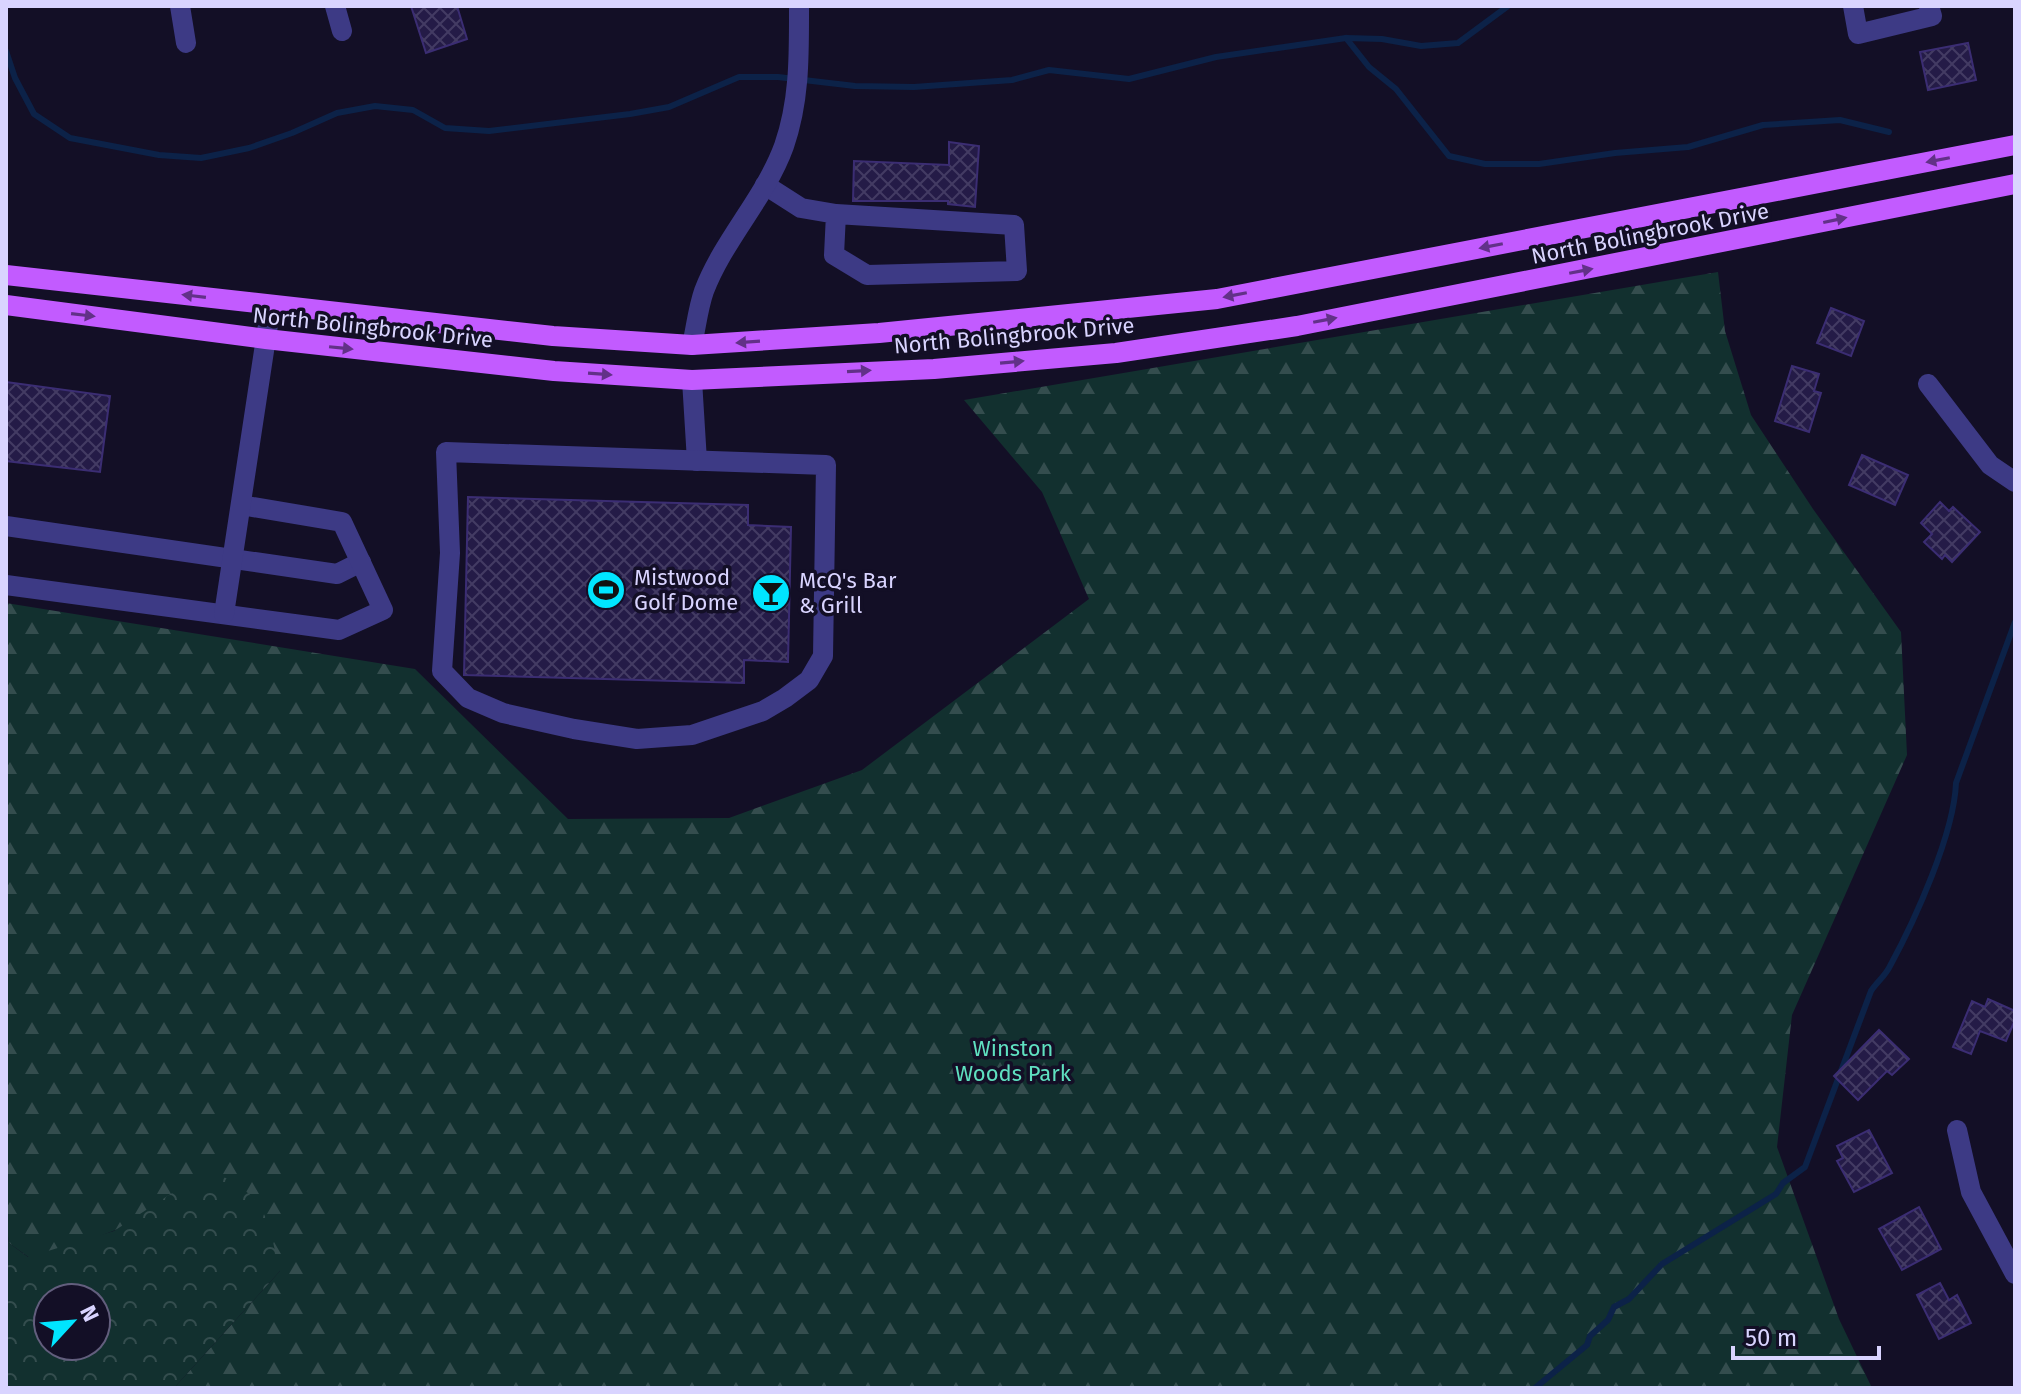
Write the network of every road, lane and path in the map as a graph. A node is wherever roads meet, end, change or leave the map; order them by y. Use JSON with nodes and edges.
{"nodes":[{"id":1,"x":180,"y":6,"type":"edge"},
{"id":2,"x":335,"y":6,"type":"edge"},
{"id":3,"x":799,"y":6,"type":"edge"},
{"id":4,"x":1853,"y":6,"type":"edge"},
{"id":5,"x":1929,"y":6,"type":"edge"},
{"id":6,"x":342,"y":31,"type":"dead end"},
{"id":7,"x":186,"y":43,"type":"dead end"},
{"id":8,"x":2015,"y":145,"type":"edge"},
{"id":9,"x":2015,"y":184,"type":"edge"},
{"id":10,"x":765,"y":185,"type":"junction"},
{"id":11,"x":836,"y":214,"type":"junction"},
{"id":12,"x":6,"y":275,"type":"edge"},
{"id":13,"x":6,"y":305,"type":"edge"},
{"id":14,"x":271,"y":305,"type":"junction"},
{"id":15,"x":266,"y":339,"type":"junction"},
{"id":16,"x":692,"y":345,"type":"junction"},
{"id":17,"x":692,"y":380,"type":"junction"},
{"id":18,"x":1928,"y":384,"type":"dead end"},
{"id":19,"x":697,"y":461,"type":"junction"},
{"id":20,"x":2015,"y":482,"type":"edge"},
{"id":21,"x":241,"y":505,"type":"junction"},
{"id":22,"x":6,"y":526,"type":"edge"},
{"id":23,"x":233,"y":557,"type":"junction"},
{"id":24,"x":361,"y":562,"type":"junction"},
{"id":25,"x":6,"y":585,"type":"edge"},
{"id":26,"x":224,"y":614,"type":"junction"},
{"id":27,"x":1957,"y":1130,"type":"dead end"},
{"id":28,"x":2015,"y":1274,"type":"edge"}],
"edges":[{"from":1,"to":7,"type":"street"},
{"from":2,"to":6,"type":"street"},
{"from":3,"to":10,"type":"street"},
{"from":4,"to":5,"type":"street"},
{"from":8,"to":16,"type":"main road","name":"North Bolingbrook Drive","one_way":true},
{"from":17,"to":9,"type":"main road","name":"North Bolingbrook Drive","one_way":true},
{"from":10,"to":11,"type":"street"},
{"from":10,"to":16,"type":"street"},
{"from":11,"to":11,"type":"street"},
{"from":14,"to":12,"type":"main road","name":"North Bolingbrook Drive","one_way":true},
{"from":13,"to":15,"type":"main road","name":"North Bolingbrook Drive","one_way":true},
{"from":14,"to":15,"type":"street"},
{"from":14,"to":16,"type":"main road","name":"North Bolingbrook Drive"},
{"from":15,"to":17,"type":"main road","name":"North Bolingbrook Drive","one_way":true},
{"from":15,"to":21,"type":"street"},
{"from":17,"to":19,"type":"street"},
{"from":18,"to":20,"type":"street"},
{"from":19,"to":19,"type":"street"},
{"from":21,"to":23,"type":"street"},
{"from":21,"to":24,"type":"street"},
{"from":22,"to":23,"type":"street"},
{"from":23,"to":24,"type":"street"},
{"from":23,"to":26,"type":"street"},
{"from":24,"to":26,"type":"street"},
{"from":25,"to":26,"type":"street"},
{"from":27,"to":28,"type":"street"}]}
